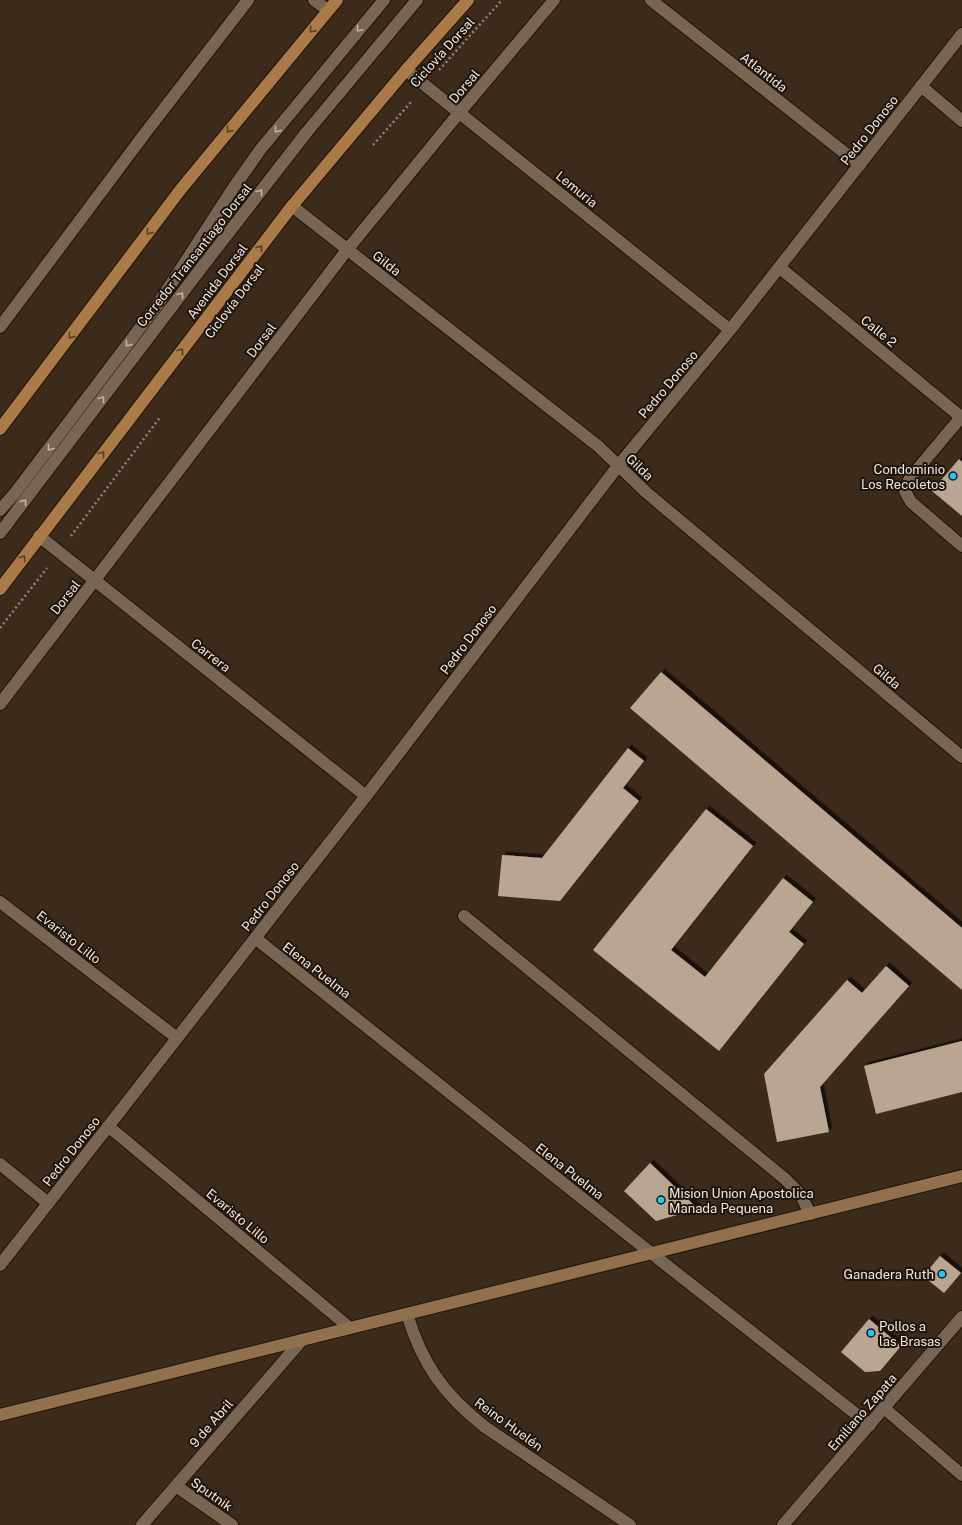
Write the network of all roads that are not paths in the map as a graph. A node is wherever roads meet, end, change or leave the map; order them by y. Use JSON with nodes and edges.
{"nodes":[{"id":1,"x":248,"y":0,"type":"edge"},
{"id":2,"x":314,"y":0,"type":"edge"},
{"id":3,"x":337,"y":0,"type":"edge"},
{"id":4,"x":384,"y":0,"type":"edge"},
{"id":5,"x":417,"y":0,"type":"edge"},
{"id":6,"x":468,"y":0,"type":"edge"},
{"id":7,"x":554,"y":0,"type":"edge"},
{"id":8,"x":651,"y":0,"type":"edge"},
{"id":9,"x":328,"y":10,"type":"junction"},
{"id":10,"x":962,"y":34,"type":"edge"},
{"id":11,"x":406,"y":70,"type":"junction"},
{"id":12,"x":921,"y":86,"type":"junction"},
{"id":13,"x":459,"y":113,"type":"junction"},
{"id":14,"x":962,"y":121,"type":"edge"},
{"id":15,"x":860,"y":165,"type":"junction"},
{"id":16,"x":292,"y":206,"type":"junction"},
{"id":17,"x":348,"y":250,"type":"junction"},
{"id":18,"x":779,"y":267,"type":"junction"},
{"id":19,"x":0,"y":327,"type":"edge"},
{"id":20,"x":730,"y":330,"type":"junction"},
{"id":21,"x":962,"y":417,"type":"edge"},
{"id":22,"x":0,"y":429,"type":"edge"},
{"id":23,"x":618,"y":466,"type":"junction"},
{"id":24,"x":0,"y":510,"type":"edge"},
{"id":25,"x":0,"y":533,"type":"edge"},
{"id":26,"x":39,"y":536,"type":"junction"},
{"id":27,"x":962,"y":546,"type":"edge"},
{"id":28,"x":95,"y":581,"type":"junction"},
{"id":29,"x":0,"y":589,"type":"edge"},
{"id":30,"x":0,"y":704,"type":"edge"},
{"id":31,"x":962,"y":757,"type":"edge"},
{"id":32,"x":366,"y":796,"type":"junction"},
{"id":33,"x":0,"y":902,"type":"edge"},
{"id":34,"x":464,"y":916,"type":"dead end"},
{"id":35,"x":255,"y":938,"type":"junction"},
{"id":36,"x":177,"y":1038,"type":"junction"},
{"id":37,"x":108,"y":1126,"type":"junction"},
{"id":38,"x":0,"y":1164,"type":"edge"},
{"id":39,"x":962,"y":1176,"type":"edge"},
{"id":40,"x":48,"y":1203,"type":"junction"},
{"id":41,"x":810,"y":1214,"type":"junction"},
{"id":42,"x":651,"y":1253,"type":"junction"},
{"id":43,"x":0,"y":1265,"type":"edge"},
{"id":44,"x":407,"y":1314,"type":"junction"},
{"id":45,"x":962,"y":1317,"type":"edge"},
{"id":46,"x":350,"y":1328,"type":"junction"},
{"id":47,"x":302,"y":1340,"type":"junction"},
{"id":48,"x":884,"y":1408,"type":"junction"},
{"id":49,"x":0,"y":1415,"type":"edge"},
{"id":50,"x":870,"y":1425,"type":"junction"},
{"id":51,"x":962,"y":1475,"type":"edge"},
{"id":52,"x":176,"y":1486,"type":"junction"},
{"id":53,"x":142,"y":1525,"type":"edge"},
{"id":54,"x":232,"y":1525,"type":"edge"},
{"id":55,"x":630,"y":1525,"type":"edge"},
{"id":56,"x":784,"y":1525,"type":"edge"}],
"edges":[{"from":1,"to":19,"type":"street"},
{"from":2,"to":9,"type":"street"},
{"from":3,"to":9,"type":"main road"},
{"from":4,"to":24,"type":"street","name":"Corredor Transantiago Dorsal","one_way":true},
{"from":25,"to":5,"type":"street","name":"Corredor Transantiago Dorsal","one_way":true},
{"from":6,"to":11,"type":"main road","name":"Avenida Dorsal"},
{"from":7,"to":13,"type":"street","name":"Dorsal"},
{"from":8,"to":15,"type":"street","name":"Atlantida"},
{"from":9,"to":22,"type":"main road","one_way":true},
{"from":10,"to":12,"type":"street","name":"Pedro Donoso"},
{"from":11,"to":13,"type":"street","name":"Lemuria"},
{"from":11,"to":16,"type":"main road","name":"Avenida Dorsal"},
{"from":12,"to":14,"type":"street"},
{"from":12,"to":15,"type":"street","name":"Pedro Donoso"},
{"from":13,"to":17,"type":"street","name":"Dorsal"},
{"from":13,"to":20,"type":"street","name":"Lemuria"},
{"from":15,"to":18,"type":"street","name":"Pedro Donoso"},
{"from":16,"to":17,"type":"street","name":"Gilda"},
{"from":26,"to":16,"type":"main road","name":"Avenida Dorsal","one_way":true},
{"from":17,"to":23,"type":"street","name":"Gilda"},
{"from":17,"to":28,"type":"street","name":"Dorsal"},
{"from":18,"to":20,"type":"street","name":"Pedro Donoso"},
{"from":18,"to":21,"type":"street","name":"Calle 2"},
{"from":20,"to":23,"type":"street","name":"Pedro Donoso"},
{"from":21,"to":27,"type":"street"},
{"from":23,"to":31,"type":"street","name":"Gilda"},
{"from":23,"to":32,"type":"street","name":"Pedro Donoso"},
{"from":26,"to":28,"type":"street","name":"Carrera"},
{"from":29,"to":26,"type":"main road","name":"Avenida Dorsal","one_way":true},
{"from":28,"to":30,"type":"street","name":"Dorsal"},
{"from":28,"to":32,"type":"street","name":"Carrera"},
{"from":32,"to":35,"type":"street","name":"Pedro Donoso"},
{"from":33,"to":36,"type":"street","name":"Evaristo Lillo"},
{"from":34,"to":41,"type":"street"},
{"from":35,"to":36,"type":"street","name":"Pedro Donoso"},
{"from":35,"to":42,"type":"street","name":"Elena Puelma"},
{"from":36,"to":37,"type":"street","name":"Pedro Donoso"},
{"from":37,"to":40,"type":"street","name":"Pedro Donoso"},
{"from":37,"to":46,"type":"street","name":"Evaristo Lillo"},
{"from":38,"to":40,"type":"street"},
{"from":39,"to":41,"type":"main road"},
{"from":40,"to":43,"type":"street","name":"Pedro Donoso"},
{"from":41,"to":42,"type":"main road"},
{"from":42,"to":44,"type":"main road"},
{"from":42,"to":50,"type":"street","name":"Elena Puelma"},
{"from":44,"to":46,"type":"main road"},
{"from":44,"to":55,"type":"street","name":"Reino Huelén"},
{"from":45,"to":48,"type":"street","name":"Emiliano Zapata"},
{"from":46,"to":47,"type":"main road"},
{"from":47,"to":49,"type":"main road"},
{"from":47,"to":52,"type":"street","name":"9 de Abril"},
{"from":48,"to":50,"type":"street","name":"Emiliano Zapata"},
{"from":48,"to":51,"type":"street"},
{"from":50,"to":56,"type":"street","name":"Emiliano Zapata"},
{"from":52,"to":53,"type":"street","name":"9 de Abril"},
{"from":52,"to":54,"type":"street","name":"Sputnik"}]}
